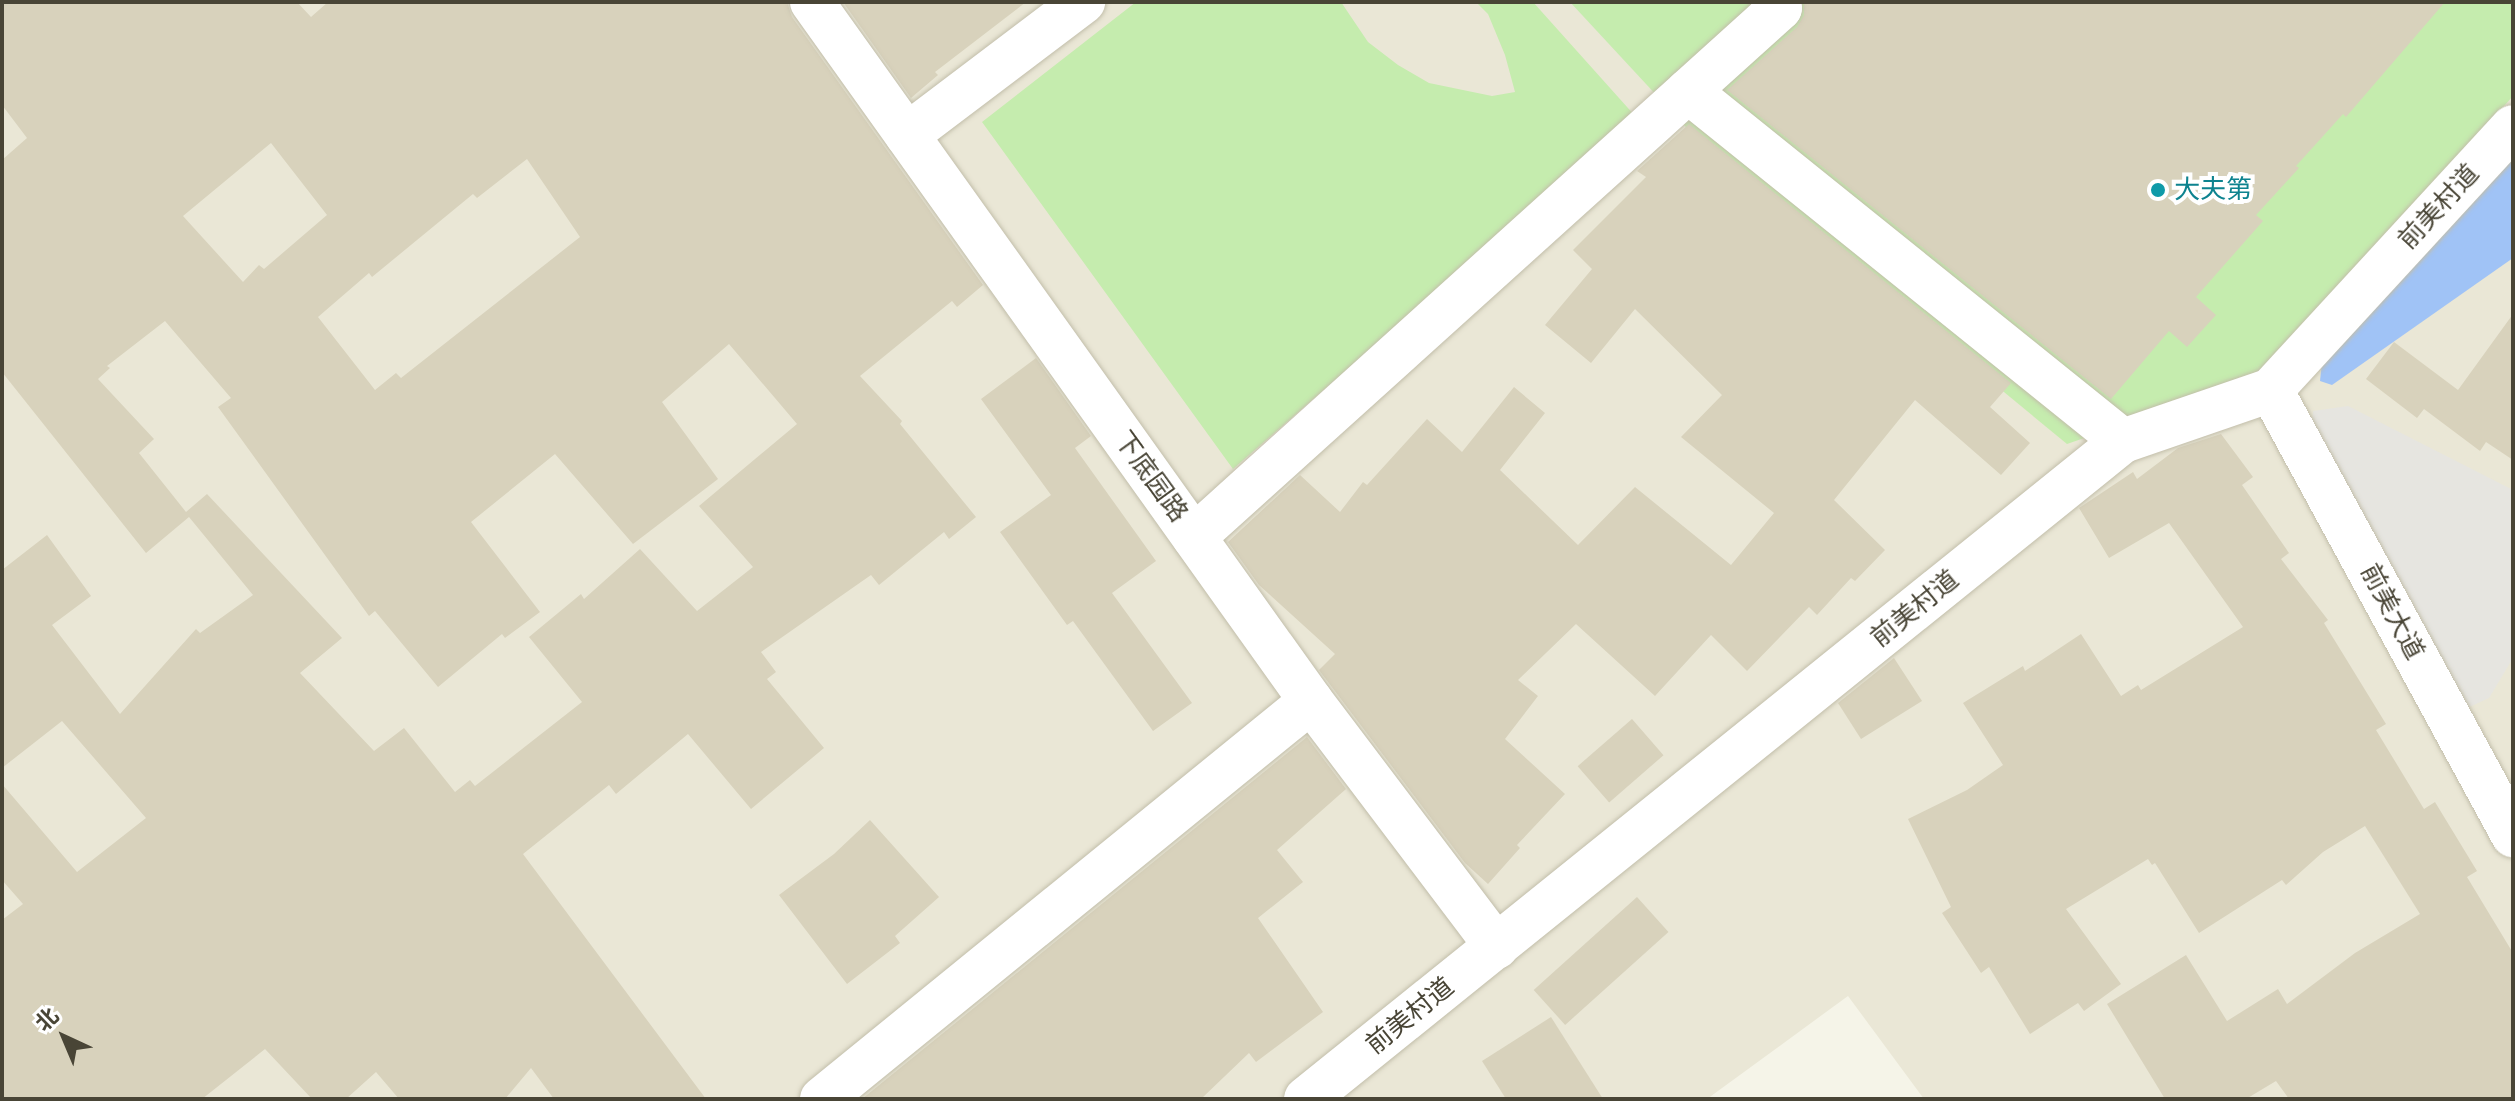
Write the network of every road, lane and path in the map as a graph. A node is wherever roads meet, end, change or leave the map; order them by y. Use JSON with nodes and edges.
{"nodes":[{"id":1,"x":812,"y":2,"type":"edge"},
{"id":2,"x":1083,"y":2,"type":"edge"},
{"id":3,"x":1776,"y":5,"type":"edge"},
{"id":4,"x":1688,"y":91,"type":"junction"},
{"id":5,"x":2513,"y":127,"type":"edge"},
{"id":6,"x":907,"y":135,"type":"junction"},
{"id":7,"x":2271,"y":390,"type":"junction"},
{"id":8,"x":2123,"y":441,"type":"junction"},
{"id":9,"x":1194,"y":537,"type":"junction"},
{"id":10,"x":1311,"y":701,"type":"junction"},
{"id":11,"x":2513,"y":835,"type":"edge"},
{"id":12,"x":1497,"y":947,"type":"junction"},
{"id":13,"x":822,"y":1099,"type":"edge"},
{"id":14,"x":1306,"y":1099,"type":"edge"}],
"edges":[{"from":1,"to":6,"type":"street","name":"下底园路"},
{"from":2,"to":6,"type":"street"},
{"from":3,"to":4,"type":"street"},
{"from":4,"to":8,"type":"street"},
{"from":4,"to":9,"type":"street"},
{"from":5,"to":7,"type":"street","name":"前美村道"},
{"from":6,"to":9,"type":"street","name":"下底园路"},
{"from":7,"to":8,"type":"street","name":"前美村道"},
{"from":7,"to":11,"type":"street","name":"前美大道"},
{"from":8,"to":12,"type":"street","name":"前美村道"},
{"from":9,"to":10,"type":"street","name":"下底园路"},
{"from":10,"to":12,"type":"street","name":"下底园路"},
{"from":10,"to":13,"type":"street"},
{"from":12,"to":14,"type":"street","name":"前美村道"}]}
